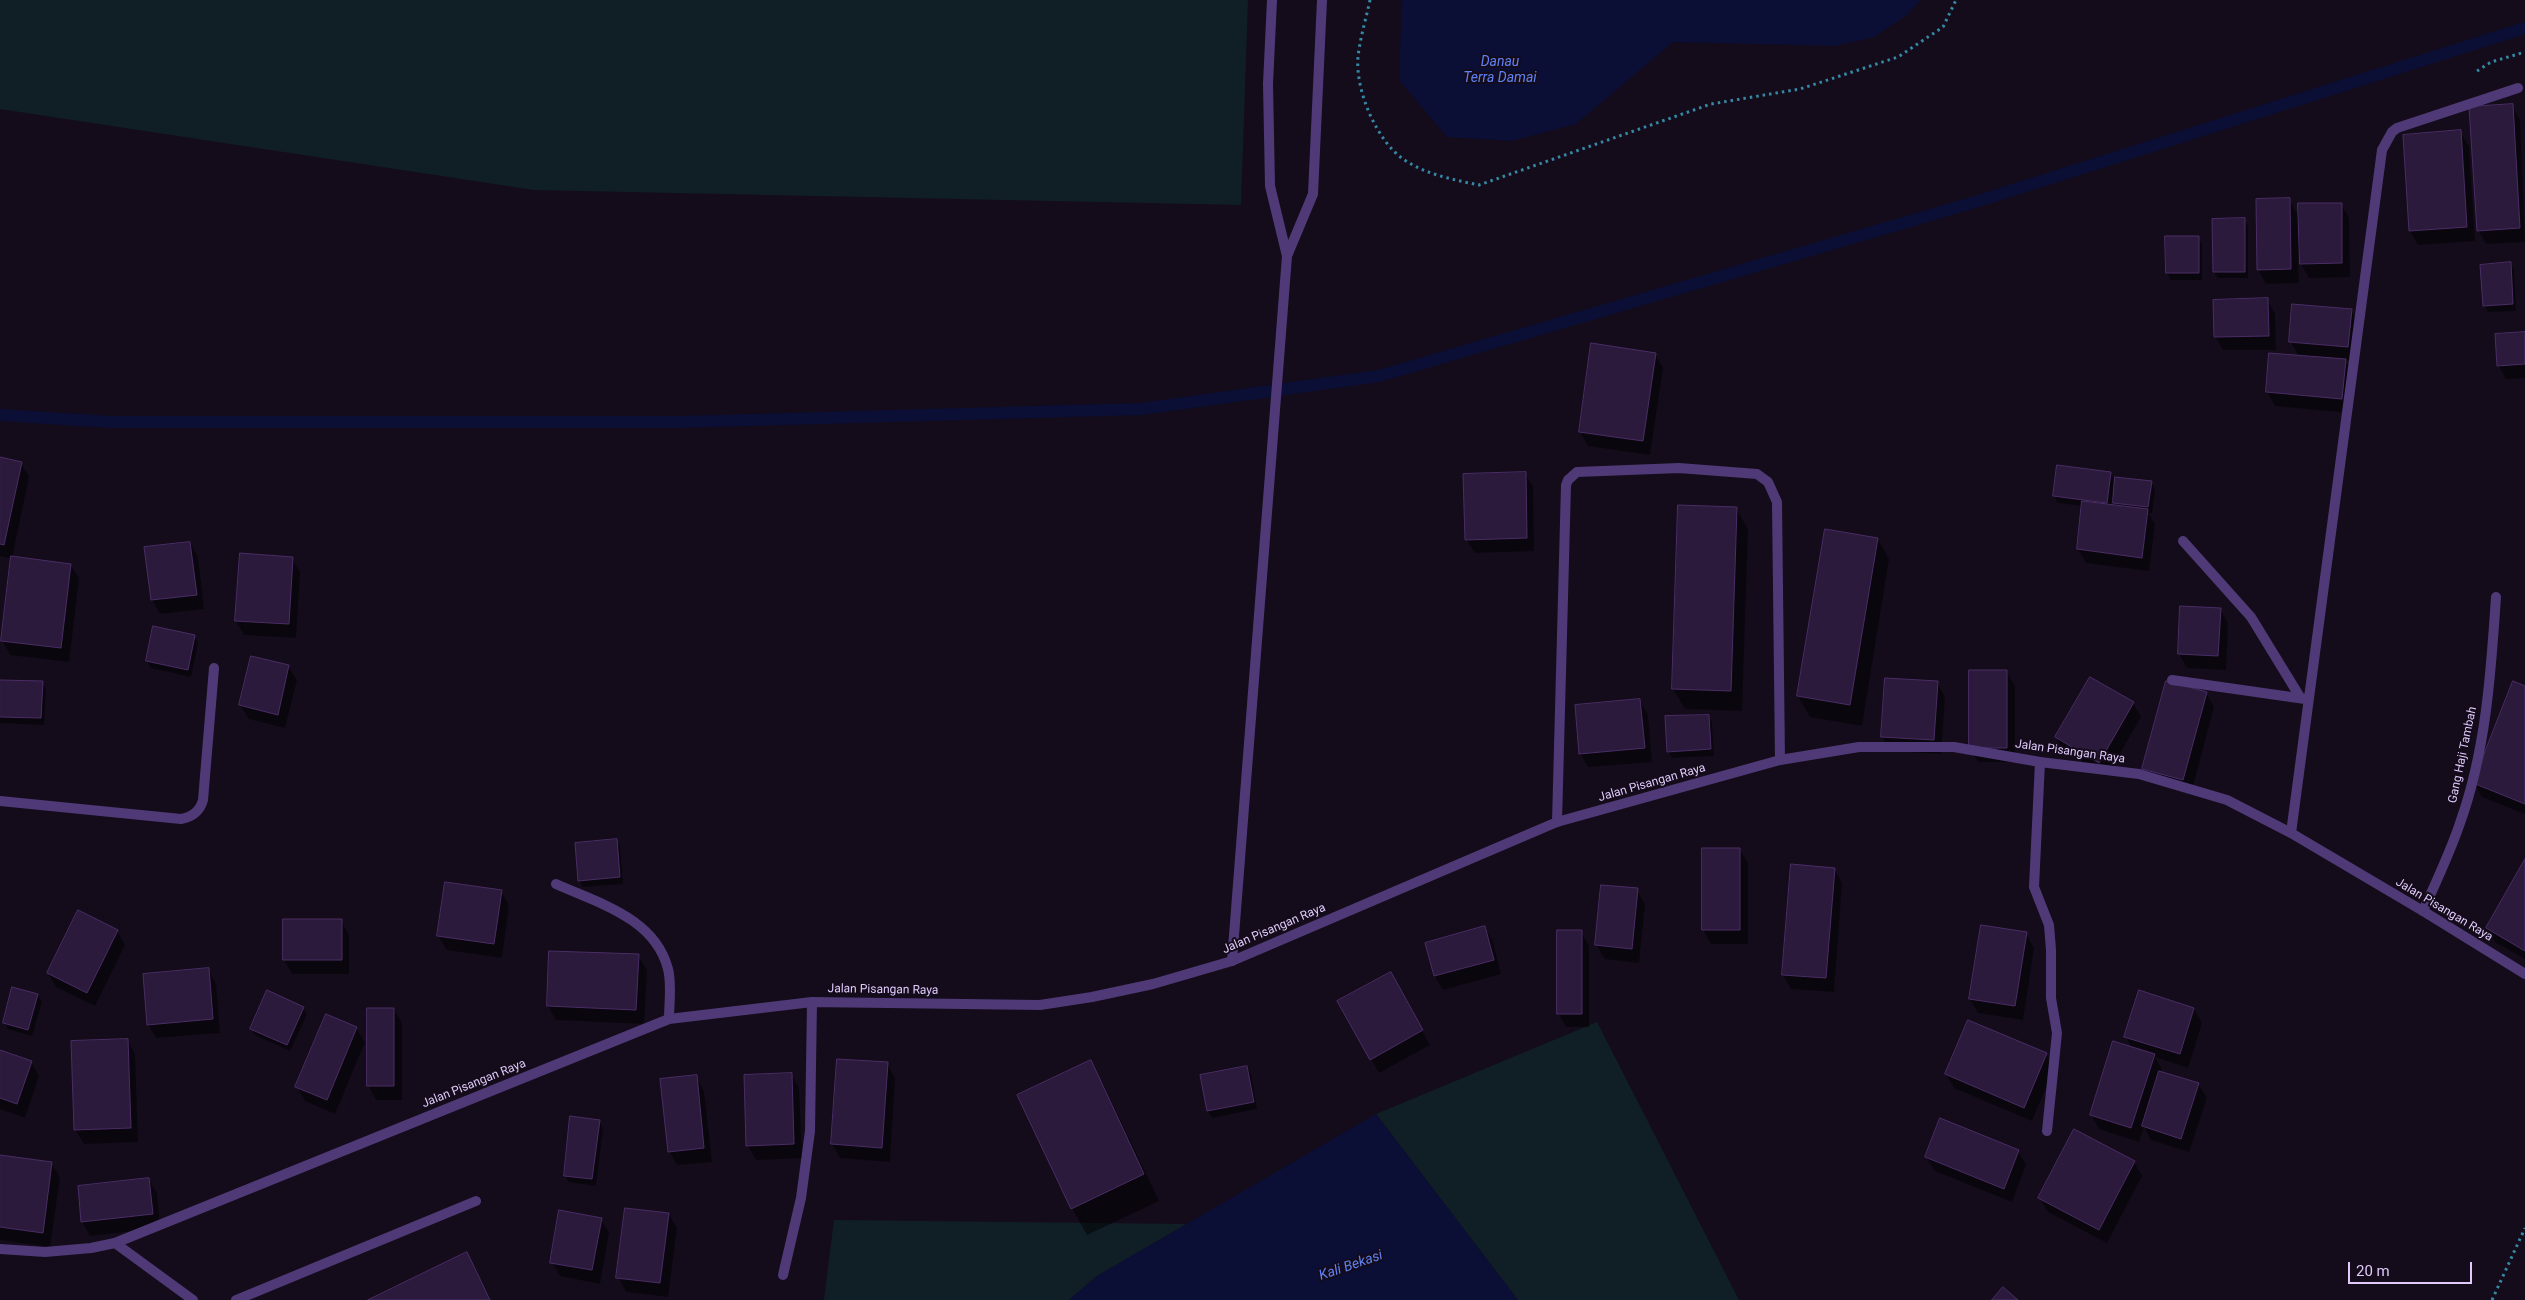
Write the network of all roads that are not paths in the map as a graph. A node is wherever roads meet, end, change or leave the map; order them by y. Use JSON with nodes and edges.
{"nodes":[{"id":1,"x":1272,"y":0,"type":"edge"},
{"id":2,"x":1322,"y":0,"type":"edge"},
{"id":3,"x":2518,"y":88,"type":"dead end"},
{"id":4,"x":1286,"y":256,"type":"junction"},
{"id":5,"x":2183,"y":541,"type":"dead end"},
{"id":6,"x":2496,"y":597,"type":"dead end"},
{"id":7,"x":214,"y":668,"type":"dead end"},
{"id":8,"x":2172,"y":680,"type":"dead end"},
{"id":9,"x":2304,"y":698,"type":"junction"},
{"id":10,"x":1780,"y":760,"type":"junction"},
{"id":11,"x":2040,"y":762,"type":"junction"},
{"id":12,"x":0,"y":801,"type":"edge"},
{"id":13,"x":1557,"y":822,"type":"junction"},
{"id":14,"x":2291,"y":833,"type":"junction"},
{"id":15,"x":556,"y":884,"type":"dead end"},
{"id":16,"x":2423,"y":911,"type":"junction"},
{"id":17,"x":1232,"y":961,"type":"junction"},
{"id":18,"x":2525,"y":974,"type":"edge"},
{"id":19,"x":812,"y":1002,"type":"junction"},
{"id":20,"x":669,"y":1019,"type":"junction"},
{"id":21,"x":2047,"y":1130,"type":"dead end"},
{"id":22,"x":476,"y":1201,"type":"dead end"},
{"id":23,"x":115,"y":1243,"type":"junction"},
{"id":24,"x":0,"y":1249,"type":"edge"},
{"id":25,"x":784,"y":1275,"type":"dead end"},
{"id":26,"x":193,"y":1300,"type":"edge"},
{"id":27,"x":236,"y":1300,"type":"edge"}],
"edges":[{"from":1,"to":4,"type":"street"},
{"from":2,"to":4,"type":"street"},
{"from":3,"to":9,"type":"street"},
{"from":4,"to":17,"type":"street"},
{"from":5,"to":9,"type":"street"},
{"from":6,"to":16,"type":"street","name":"Gang Haji Tambah"},
{"from":7,"to":12,"type":"street"},
{"from":8,"to":9,"type":"street"},
{"from":9,"to":14,"type":"street"},
{"from":10,"to":11,"type":"street","name":"Jalan Pisangan Raya"},
{"from":10,"to":13,"type":"street","name":"Jalan Pisangan Raya"},
{"from":10,"to":13,"type":"street"},
{"from":11,"to":14,"type":"street","name":"Jalan Pisangan Raya"},
{"from":11,"to":21,"type":"street"},
{"from":13,"to":17,"type":"street","name":"Jalan Pisangan Raya"},
{"from":14,"to":16,"type":"street","name":"Jalan Pisangan Raya"},
{"from":15,"to":20,"type":"street"},
{"from":16,"to":18,"type":"street","name":"Jalan Pisangan Raya"},
{"from":17,"to":19,"type":"street","name":"Jalan Pisangan Raya"},
{"from":19,"to":20,"type":"street","name":"Jalan Pisangan Raya"},
{"from":19,"to":25,"type":"street"},
{"from":20,"to":23,"type":"street","name":"Jalan Pisangan Raya"},
{"from":22,"to":27,"type":"street"},
{"from":23,"to":24,"type":"street","name":"Jalan Pisangan Raya"},
{"from":23,"to":26,"type":"street"}]}
